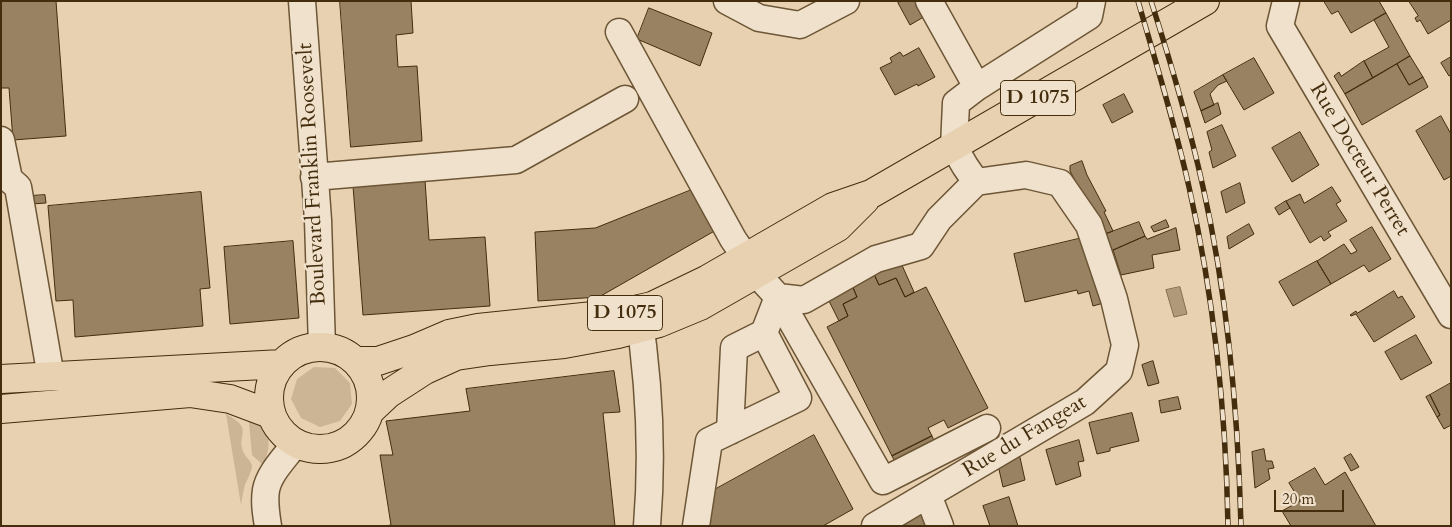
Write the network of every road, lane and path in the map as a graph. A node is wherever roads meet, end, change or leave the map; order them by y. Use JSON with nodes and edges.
{"nodes":[{"id":1,"x":302,"y":1,"type":"edge"},
{"id":2,"x":727,"y":1,"type":"edge"},
{"id":3,"x":846,"y":1,"type":"edge"},
{"id":4,"x":929,"y":1,"type":"edge"},
{"id":5,"x":1092,"y":1,"type":"edge"},
{"id":6,"x":1205,"y":1,"type":"edge"},
{"id":7,"x":1286,"y":1,"type":"edge"},
{"id":8,"x":619,"y":32,"type":"dead end"},
{"id":9,"x":977,"y":87,"type":"junction"},
{"id":10,"x":625,"y":99,"type":"dead end"},
{"id":11,"x":1,"y":140,"type":"edge"},
{"id":12,"x":954,"y":147,"type":"junction"},
{"id":13,"x":314,"y":177,"type":"junction"},
{"id":14,"x":976,"y":182,"type":"junction"},
{"id":15,"x":751,"y":265,"type":"junction"},
{"id":16,"x":778,"y":297,"type":"junction"},
{"id":17,"x":1451,"y":315,"type":"edge"},
{"id":18,"x":640,"y":319,"type":"junction"},
{"id":19,"x":764,"y":333,"type":"junction"},
{"id":20,"x":322,"y":347,"type":"junction"},
{"id":21,"x":356,"y":361,"type":"junction"},
{"id":22,"x":282,"y":364,"type":"junction"},
{"id":23,"x":50,"y":376,"type":"junction"},
{"id":24,"x":1,"y":379,"type":"edge"},
{"id":25,"x":1,"y":409,"type":"edge"},
{"id":26,"x":371,"y":410,"type":"junction"},
{"id":27,"x":270,"y":414,"type":"junction"},
{"id":28,"x":987,"y":428,"type":"dead end"},
{"id":29,"x":730,"y":431,"type":"junction"},
{"id":30,"x":295,"y":444,"type":"junction"},
{"id":31,"x":928,"y":495,"type":"junction"},
{"id":32,"x":268,"y":526,"type":"edge"},
{"id":33,"x":647,"y":526,"type":"edge"},
{"id":34,"x":696,"y":526,"type":"edge"},
{"id":35,"x":875,"y":526,"type":"edge"},
{"id":36,"x":940,"y":526,"type":"edge"}],
"edges":[{"from":1,"to":13,"type":"street","name":"Boulevard Franklin Roosevelt"},
{"from":2,"to":3,"type":"street"},
{"from":4,"to":9,"type":"street"},
{"from":5,"to":9,"type":"street"},
{"from":6,"to":12,"type":"main road","number":"D 1075"},
{"from":7,"to":17,"type":"street","name":"Rue Docteur Perret"},
{"from":8,"to":15,"type":"street"},
{"from":9,"to":12,"type":"street"},
{"from":10,"to":13,"type":"street"},
{"from":11,"to":23,"type":"street"},
{"from":12,"to":14,"type":"street"},
{"from":12,"to":15,"type":"main road","number":"D 1075"},
{"from":13,"to":20,"type":"street","name":"Boulevard Franklin Roosevelt"},
{"from":14,"to":16,"type":"street"},
{"from":14,"to":31,"type":"street","name":"Rue du Fangeat"},
{"from":15,"to":16,"type":"street"},
{"from":15,"to":18,"type":"main road","number":"D 1075"},
{"from":16,"to":19,"type":"street"},
{"from":16,"to":28,"type":"street"},
{"from":18,"to":21,"type":"main road","number":"D 1075"},
{"from":18,"to":26,"type":"main road","number":"D 1075"},
{"from":18,"to":33,"type":"street"},
{"from":19,"to":29,"type":"street"},
{"from":19,"to":29,"type":"street"},
{"from":20,"to":21,"type":"main road"},
{"from":20,"to":22,"type":"main road"},
{"from":21,"to":26,"type":"main road"},
{"from":22,"to":23,"type":"main road"},
{"from":22,"to":27,"type":"main road"},
{"from":23,"to":24,"type":"main road"},
{"from":25,"to":27,"type":"main road"},
{"from":26,"to":30,"type":"main road"},
{"from":27,"to":30,"type":"main road"},
{"from":29,"to":34,"type":"street"},
{"from":30,"to":32,"type":"street"},
{"from":31,"to":35,"type":"street","name":"Rue du Fangeat"},
{"from":31,"to":36,"type":"street"}]}
